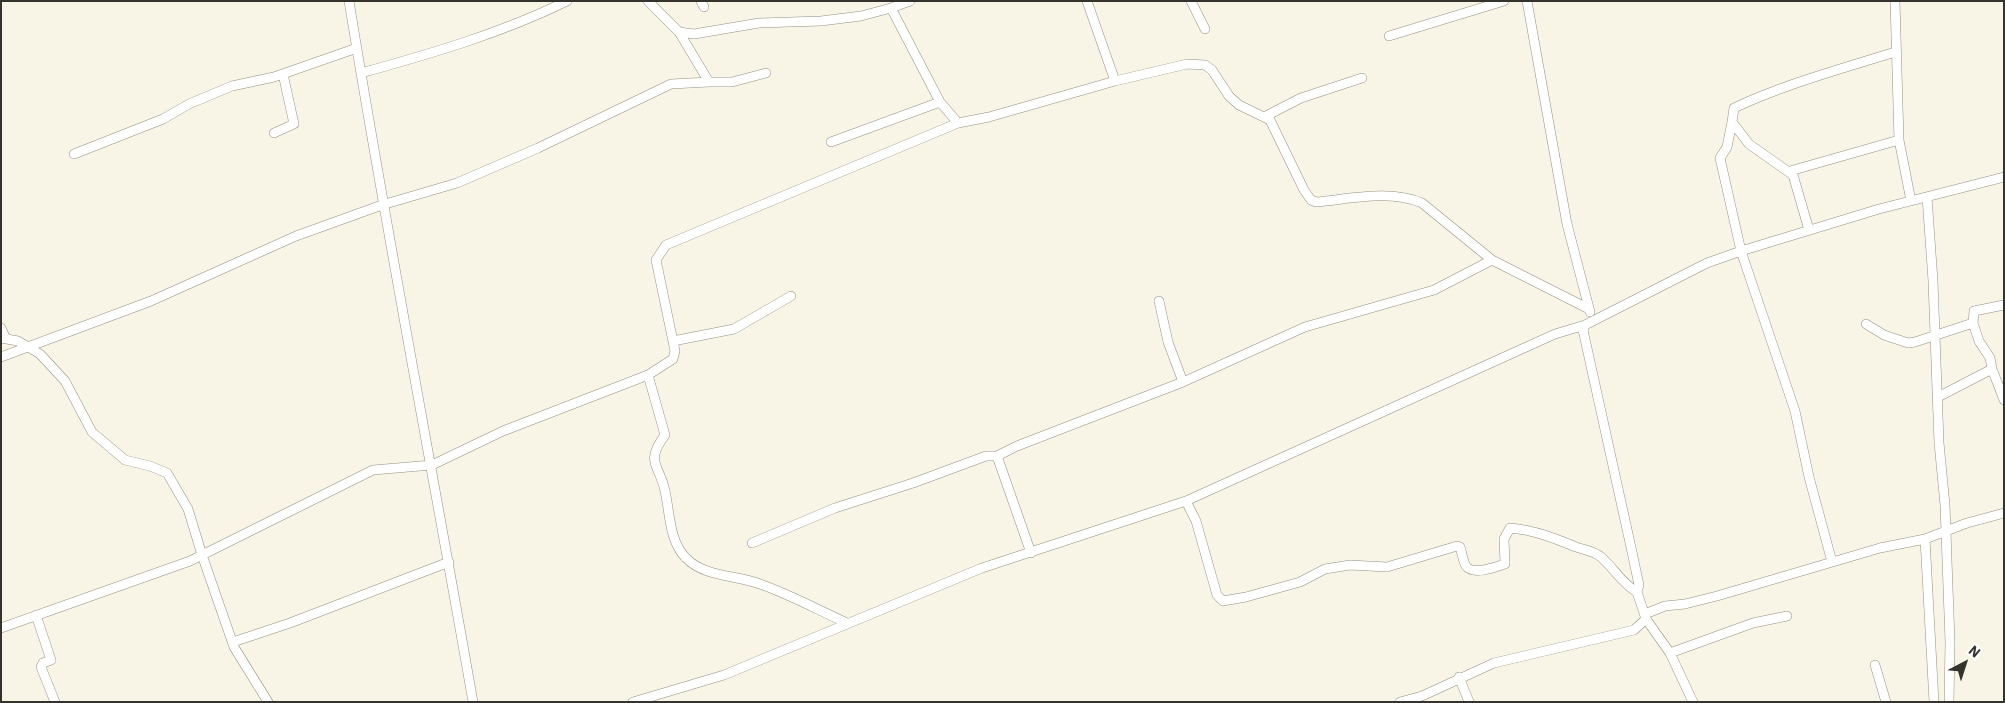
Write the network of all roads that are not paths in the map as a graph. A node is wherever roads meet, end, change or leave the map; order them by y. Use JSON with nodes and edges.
{"nodes":[{"id":1,"x":349,"y":1,"type":"edge"},
{"id":2,"x":567,"y":1,"type":"edge"},
{"id":3,"x":648,"y":1,"type":"edge"},
{"id":4,"x":910,"y":1,"type":"edge"},
{"id":5,"x":1088,"y":1,"type":"edge"},
{"id":6,"x":1191,"y":1,"type":"edge"},
{"id":7,"x":1504,"y":1,"type":"edge"},
{"id":8,"x":1527,"y":1,"type":"edge"},
{"id":9,"x":1895,"y":1,"type":"edge"},
{"id":10,"x":891,"y":8,"type":"junction"},
{"id":11,"x":1204,"y":29,"type":"dead end"},
{"id":12,"x":679,"y":32,"type":"junction"},
{"id":13,"x":1389,"y":36,"type":"dead end"},
{"id":14,"x":357,"y":48,"type":"junction"},
{"id":15,"x":1895,"y":52,"type":"junction"},
{"id":16,"x":361,"y":73,"type":"junction"},
{"id":17,"x":766,"y":73,"type":"dead end"},
{"id":18,"x":283,"y":74,"type":"junction"},
{"id":19,"x":1362,"y":78,"type":"dead end"},
{"id":20,"x":1115,"y":81,"type":"junction"},
{"id":21,"x":709,"y":82,"type":"junction"},
{"id":22,"x":940,"y":102,"type":"junction"},
{"id":23,"x":1264,"y":117,"type":"junction"},
{"id":24,"x":1732,"y":122,"type":"junction"},
{"id":25,"x":958,"y":123,"type":"junction"},
{"id":26,"x":274,"y":133,"type":"dead end"},
{"id":27,"x":1899,"y":140,"type":"junction"},
{"id":28,"x":832,"y":142,"type":"dead end"},
{"id":29,"x":74,"y":154,"type":"dead end"},
{"id":30,"x":1790,"y":171,"type":"junction"},
{"id":31,"x":2004,"y":176,"type":"edge"},
{"id":32,"x":1927,"y":197,"type":"junction"},
{"id":33,"x":1911,"y":201,"type":"junction"},
{"id":34,"x":382,"y":205,"type":"junction"},
{"id":35,"x":1809,"y":230,"type":"junction"},
{"id":36,"x":1741,"y":251,"type":"junction"},
{"id":37,"x":1492,"y":260,"type":"junction"},
{"id":38,"x":791,"y":296,"type":"dead end"},
{"id":39,"x":1159,"y":301,"type":"dead end"},
{"id":40,"x":2004,"y":305,"type":"edge"},
{"id":41,"x":1589,"y":309,"type":"junction"},
{"id":42,"x":1588,"y":323,"type":"junction"},
{"id":43,"x":1973,"y":323,"type":"junction"},
{"id":44,"x":1866,"y":324,"type":"dead end"},
{"id":45,"x":1,"y":328,"type":"edge"},
{"id":46,"x":1935,"y":336,"type":"junction"},
{"id":47,"x":3,"y":338,"type":"edge"},
{"id":48,"x":673,"y":341,"type":"junction"},
{"id":49,"x":27,"y":346,"type":"junction"},
{"id":50,"x":1,"y":357,"type":"edge"},
{"id":51,"x":1992,"y":369,"type":"junction"},
{"id":52,"x":648,"y":375,"type":"junction"},
{"id":53,"x":1183,"y":382,"type":"junction"},
{"id":54,"x":1938,"y":397,"type":"junction"},
{"id":55,"x":2004,"y":400,"type":"edge"},
{"id":56,"x":997,"y":456,"type":"junction"},
{"id":57,"x":432,"y":465,"type":"junction"},
{"id":58,"x":1186,"y":501,"type":"junction"},
{"id":59,"x":2004,"y":513,"type":"edge"},
{"id":60,"x":1946,"y":531,"type":"junction"},
{"id":61,"x":1925,"y":538,"type":"junction"},
{"id":62,"x":752,"y":543,"type":"dead end"},
{"id":63,"x":1031,"y":553,"type":"junction"},
{"id":64,"x":202,"y":555,"type":"junction"},
{"id":65,"x":449,"y":562,"type":"junction"},
{"id":66,"x":1832,"y":562,"type":"junction"},
{"id":67,"x":1637,"y":592,"type":"junction"},
{"id":68,"x":1644,"y":612,"type":"junction"},
{"id":69,"x":36,"y":615,"type":"junction"},
{"id":70,"x":1788,"y":616,"type":"dead end"},
{"id":71,"x":846,"y":623,"type":"junction"},
{"id":72,"x":1,"y":628,"type":"edge"},
{"id":73,"x":233,"y":642,"type":"junction"},
{"id":74,"x":1670,"y":653,"type":"junction"},
{"id":75,"x":1875,"y":665,"type":"dead end"},
{"id":76,"x":1460,"y":677,"type":"junction"},
{"id":77,"x":55,"y":702,"type":"edge"},
{"id":78,"x":268,"y":702,"type":"edge"},
{"id":79,"x":473,"y":702,"type":"edge"},
{"id":80,"x":634,"y":702,"type":"edge"},
{"id":81,"x":1400,"y":702,"type":"edge"},
{"id":82,"x":1469,"y":702,"type":"edge"},
{"id":83,"x":1693,"y":702,"type":"edge"},
{"id":84,"x":1886,"y":702,"type":"edge"},
{"id":85,"x":1934,"y":702,"type":"edge"},
{"id":86,"x":1949,"y":702,"type":"edge"}],
"edges":[{"from":1,"to":14,"type":"street"},
{"from":2,"to":16,"type":"street"},
{"from":3,"to":12,"type":"street"},
{"from":4,"to":10,"type":"street"},
{"from":5,"to":20,"type":"street"},
{"from":6,"to":11,"type":"street"},
{"from":7,"to":13,"type":"street"},
{"from":8,"to":41,"type":"street"},
{"from":9,"to":15,"type":"street"},
{"from":10,"to":12,"type":"street"},
{"from":10,"to":22,"type":"street"},
{"from":12,"to":21,"type":"street"},
{"from":14,"to":16,"type":"street"},
{"from":14,"to":18,"type":"street"},
{"from":15,"to":24,"type":"street"},
{"from":15,"to":27,"type":"street"},
{"from":16,"to":34,"type":"street"},
{"from":17,"to":21,"type":"street"},
{"from":18,"to":26,"type":"street"},
{"from":18,"to":29,"type":"street"},
{"from":19,"to":23,"type":"street"},
{"from":20,"to":23,"type":"street"},
{"from":20,"to":25,"type":"street"},
{"from":21,"to":34,"type":"street"},
{"from":22,"to":25,"type":"street"},
{"from":22,"to":28,"type":"street"},
{"from":23,"to":37,"type":"street"},
{"from":24,"to":30,"type":"street"},
{"from":24,"to":36,"type":"street"},
{"from":25,"to":48,"type":"street"},
{"from":27,"to":30,"type":"street"},
{"from":27,"to":33,"type":"street"},
{"from":30,"to":35,"type":"street"},
{"from":31,"to":32,"type":"street"},
{"from":32,"to":33,"type":"street"},
{"from":32,"to":46,"type":"street"},
{"from":33,"to":35,"type":"street"},
{"from":34,"to":49,"type":"street"},
{"from":34,"to":57,"type":"street"},
{"from":35,"to":36,"type":"street"},
{"from":36,"to":42,"type":"street"},
{"from":36,"to":66,"type":"street"},
{"from":37,"to":41,"type":"street"},
{"from":37,"to":53,"type":"street"},
{"from":38,"to":48,"type":"street"},
{"from":39,"to":53,"type":"street"},
{"from":40,"to":43,"type":"street"},
{"from":41,"to":42,"type":"street"},
{"from":42,"to":58,"type":"street"},
{"from":42,"to":67,"type":"street"},
{"from":43,"to":46,"type":"street"},
{"from":43,"to":51,"type":"street"},
{"from":44,"to":46,"type":"street"},
{"from":45,"to":47,"type":"street"},
{"from":46,"to":54,"type":"street"},
{"from":47,"to":49,"type":"street"},
{"from":48,"to":52,"type":"street"},
{"from":49,"to":50,"type":"street"},
{"from":49,"to":64,"type":"street"},
{"from":51,"to":54,"type":"street"},
{"from":51,"to":55,"type":"street"},
{"from":52,"to":57,"type":"street"},
{"from":52,"to":71,"type":"street"},
{"from":53,"to":56,"type":"street"},
{"from":54,"to":60,"type":"street"},
{"from":56,"to":62,"type":"street"},
{"from":56,"to":63,"type":"street"},
{"from":57,"to":64,"type":"street"},
{"from":57,"to":65,"type":"street"},
{"from":58,"to":63,"type":"street"},
{"from":58,"to":67,"type":"street"},
{"from":59,"to":60,"type":"street"},
{"from":60,"to":61,"type":"street"},
{"from":60,"to":86,"type":"street"},
{"from":61,"to":66,"type":"street"},
{"from":61,"to":85,"type":"street"},
{"from":63,"to":71,"type":"street"},
{"from":64,"to":69,"type":"street"},
{"from":64,"to":73,"type":"street"},
{"from":65,"to":73,"type":"street"},
{"from":65,"to":79,"type":"street"},
{"from":66,"to":68,"type":"street"},
{"from":67,"to":68,"type":"street"},
{"from":68,"to":74,"type":"street"},
{"from":68,"to":76,"type":"street"},
{"from":69,"to":72,"type":"street"},
{"from":69,"to":77,"type":"street"},
{"from":70,"to":74,"type":"street"},
{"from":71,"to":80,"type":"street"},
{"from":73,"to":78,"type":"street"},
{"from":74,"to":83,"type":"street"},
{"from":75,"to":84,"type":"street"},
{"from":76,"to":81,"type":"street"},
{"from":76,"to":82,"type":"street"}]}
